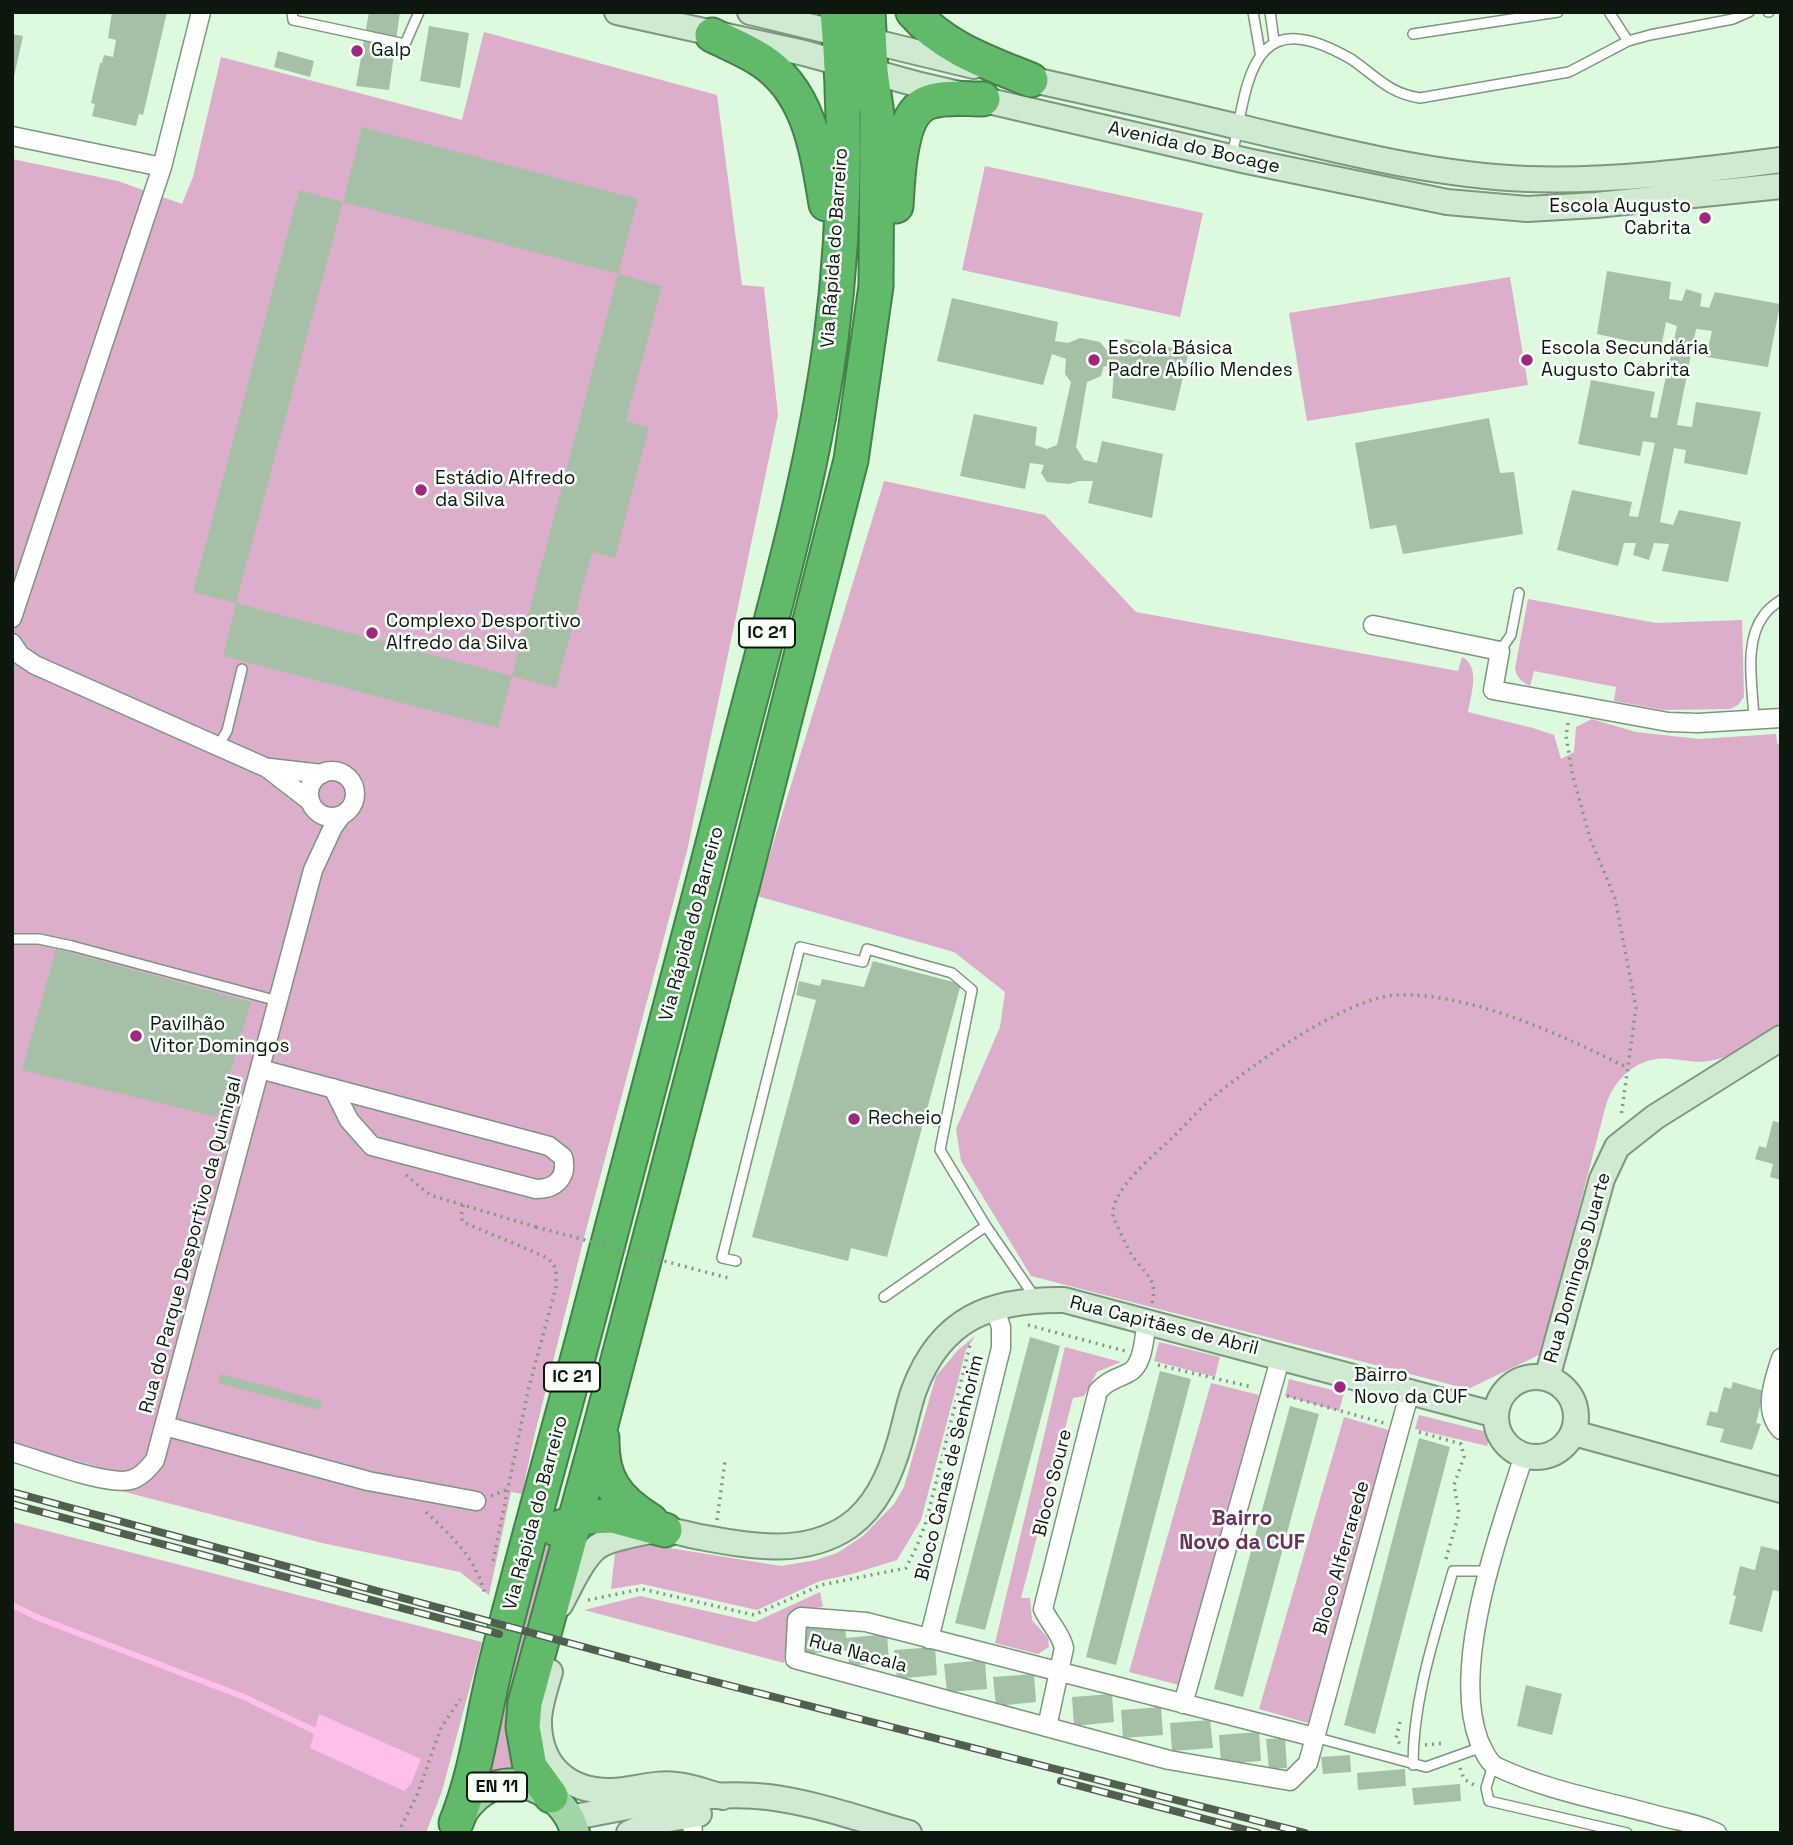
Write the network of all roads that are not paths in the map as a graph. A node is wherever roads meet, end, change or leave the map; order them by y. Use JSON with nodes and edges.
{"nodes":[{"id":1,"x":201,"y":12,"type":"edge"},
{"id":2,"x":292,"y":12,"type":"edge"},
{"id":3,"x":419,"y":12,"type":"edge"},
{"id":4,"x":617,"y":12,"type":"edge"},
{"id":5,"x":750,"y":12,"type":"edge"},
{"id":6,"x":913,"y":12,"type":"edge"},
{"id":7,"x":1254,"y":12,"type":"edge"},
{"id":8,"x":1270,"y":12,"type":"edge"},
{"id":9,"x":1558,"y":12,"type":"edge"},
{"id":10,"x":1609,"y":12,"type":"edge"},
{"id":11,"x":1749,"y":12,"type":"edge"},
{"id":12,"x":1413,"y":34,"type":"dead end"},
{"id":13,"x":712,"y":35,"type":"junction"},
{"id":14,"x":854,"y":39,"type":"edge"},
{"id":15,"x":1274,"y":40,"type":"junction"},
{"id":16,"x":1628,"y":41,"type":"junction"},
{"id":17,"x":1260,"y":52,"type":"junction"},
{"id":18,"x":1031,"y":79,"type":"junction"},
{"id":19,"x":983,"y":99,"type":"junction"},
{"id":20,"x":1238,"y":126,"type":"junction"},
{"id":21,"x":12,"y":136,"type":"edge"},
{"id":22,"x":1231,"y":158,"type":"junction"},
{"id":23,"x":1781,"y":160,"type":"edge"},
{"id":24,"x":162,"y":167,"type":"junction"},
{"id":25,"x":1781,"y":186,"type":"edge"},
{"id":26,"x":837,"y":274,"type":"junction"},
{"id":27,"x":876,"y":286,"type":"junction"},
{"id":28,"x":1519,"y":593,"type":"dead end"},
{"id":29,"x":1781,"y":600,"type":"edge"},
{"id":30,"x":12,"y":618,"type":"edge"},
{"id":31,"x":1373,"y":625,"type":"dead end"},
{"id":32,"x":13,"y":648,"type":"edge"},
{"id":33,"x":1500,"y":651,"type":"junction"},
{"id":34,"x":242,"y":669,"type":"dead end"},
{"id":35,"x":1781,"y":718,"type":"edge"},
{"id":36,"x":1754,"y":720,"type":"junction"},
{"id":37,"x":218,"y":746,"type":"junction"},
{"id":38,"x":267,"y":768,"type":"junction"},
{"id":39,"x":322,"y":774,"type":"junction"},
{"id":40,"x":312,"y":804,"type":"junction"},
{"id":41,"x":341,"y":816,"type":"junction"},
{"id":42,"x":313,"y":870,"type":"junction"},
{"id":43,"x":12,"y":939,"type":"edge"},
{"id":44,"x":278,"y":1001,"type":"junction"},
{"id":45,"x":1781,"y":1038,"type":"edge"},
{"id":46,"x":260,"y":1069,"type":"junction"},
{"id":47,"x":333,"y":1088,"type":"junction"},
{"id":48,"x":986,"y":1226,"type":"junction"},
{"id":49,"x":736,"y":1261,"type":"dead end"},
{"id":50,"x":884,"y":1297,"type":"dead end"},
{"id":51,"x":1036,"y":1299,"type":"junction"},
{"id":52,"x":995,"y":1307,"type":"junction"},
{"id":53,"x":1147,"y":1321,"type":"junction"},
{"id":54,"x":1281,"y":1356,"type":"junction"},
{"id":55,"x":1781,"y":1358,"type":"edge"},
{"id":56,"x":1547,"y":1378,"type":"junction"},
{"id":57,"x":1410,"y":1391,"type":"junction"},
{"id":58,"x":1496,"y":1415,"type":"junction"},
{"id":59,"x":602,"y":1421,"type":"junction"},
{"id":60,"x":165,"y":1426,"type":"junction"},
{"id":61,"x":1781,"y":1430,"type":"edge"},
{"id":62,"x":1574,"y":1433,"type":"junction"},
{"id":63,"x":12,"y":1452,"type":"edge"},
{"id":64,"x":1524,"y":1455,"type":"junction"},
{"id":65,"x":1781,"y":1490,"type":"edge"},
{"id":66,"x":476,"y":1501,"type":"dead end"},
{"id":67,"x":574,"y":1522,"type":"junction"},
{"id":68,"x":665,"y":1530,"type":"junction"},
{"id":69,"x":522,"y":1562,"type":"junction"},
{"id":70,"x":1488,"y":1571,"type":"junction"},
{"id":71,"x":575,"y":1580,"type":"junction"},
{"id":72,"x":545,"y":1629,"type":"junction"},
{"id":73,"x":929,"y":1639,"type":"junction"},
{"id":74,"x":1059,"y":1672,"type":"junction"},
{"id":75,"x":1183,"y":1704,"type":"junction"},
{"id":76,"x":1046,"y":1727,"type":"junction"},
{"id":77,"x":1314,"y":1737,"type":"junction"},
{"id":78,"x":1482,"y":1747,"type":"junction"},
{"id":79,"x":1413,"y":1765,"type":"junction"},
{"id":80,"x":1493,"y":1765,"type":"junction"},
{"id":81,"x":723,"y":1797,"type":"junction"},
{"id":82,"x":565,"y":1815,"type":"edge"},
{"id":83,"x":861,"y":1820,"type":"junction"},
{"id":84,"x":692,"y":1824,"type":"edge"},
{"id":85,"x":455,"y":1828,"type":"edge"},
{"id":86,"x":629,"y":1833,"type":"edge"},
{"id":87,"x":909,"y":1833,"type":"edge"},
{"id":88,"x":1627,"y":1833,"type":"edge"},
{"id":89,"x":1717,"y":1833,"type":"edge"}],
"edges":[{"from":1,"to":24,"type":"street"},
{"from":2,"to":3,"type":"lane"},
{"from":4,"to":13,"type":"street","name":"Avenida do Bocage"},
{"from":5,"to":14,"type":"street","name":"Avenida do Bocage"},
{"from":6,"to":18,"type":"highway"},
{"from":7,"to":17,"type":"lane"},
{"from":8,"to":15,"type":"lane"},
{"from":9,"to":12,"type":"lane"},
{"from":10,"to":16,"type":"lane"},
{"from":11,"to":16,"type":"lane"},
{"from":13,"to":14,"type":"street","name":"Avenida do Bocage"},
{"from":13,"to":26,"type":"highway"},
{"from":14,"to":18,"type":"street","name":"Avenida do Bocage"},
{"from":14,"to":19,"type":"street","name":"Avenida do Bocage"},
{"from":14,"to":26,"type":"highway","name":"Via Rápida do Barreiro","number":"IC 21"},
{"from":14,"to":27,"type":"highway","name":"Via Rápida do Barreiro","number":"IC 21"},
{"from":15,"to":16,"type":"lane"},
{"from":15,"to":17,"type":"lane"},
{"from":17,"to":20,"type":"lane"},
{"from":18,"to":20,"type":"street","name":"Avenida do Bocage"},
{"from":19,"to":22,"type":"street","name":"Avenida do Bocage"},
{"from":19,"to":27,"type":"highway"},
{"from":20,"to":22,"type":"lane"},
{"from":20,"to":23,"type":"street","name":"Avenida do Bocage"},
{"from":21,"to":24,"type":"street"},
{"from":22,"to":25,"type":"street","name":"Avenida do Bocage"},
{"from":24,"to":30,"type":"street"},
{"from":26,"to":69,"type":"highway","name":"Via Rápida do Barreiro","number":"IC 21"},
{"from":27,"to":59,"type":"highway","name":"Via Rápida do Barreiro","number":"IC 21"},
{"from":28,"to":33,"type":"lane"},
{"from":29,"to":36,"type":"lane"},
{"from":31,"to":33,"type":"street"},
{"from":32,"to":37,"type":"street"},
{"from":33,"to":36,"type":"street"},
{"from":34,"to":37,"type":"lane"},
{"from":35,"to":36,"type":"street"},
{"from":37,"to":38,"type":"street"},
{"from":38,"to":39,"type":"street"},
{"from":38,"to":40,"type":"street"},
{"from":39,"to":40,"type":"street"},
{"from":39,"to":41,"type":"street"},
{"from":40,"to":41,"type":"street"},
{"from":40,"to":42,"type":"street"},
{"from":41,"to":42,"type":"street","name":"Rua do Parque Desportivo da Quimigal"},
{"from":42,"to":44,"type":"street","name":"Rua do Parque Desportivo da Quimigal"},
{"from":43,"to":44,"type":"lane"},
{"from":44,"to":46,"type":"street","name":"Rua do Parque Desportivo da Quimigal"},
{"from":45,"to":56,"type":"street","name":"Rua Domingos Duarte"},
{"from":46,"to":47,"type":"street"},
{"from":46,"to":60,"type":"street","name":"Rua do Parque Desportivo da Quimigal"},
{"from":47,"to":47,"type":"street"},
{"from":48,"to":49,"type":"lane"},
{"from":48,"to":50,"type":"lane"},
{"from":48,"to":51,"type":"lane"},
{"from":51,"to":52,"type":"street","name":"Rua Capitães de Abril"},
{"from":51,"to":53,"type":"street","name":"Rua Capitães de Abril"},
{"from":52,"to":68,"type":"street","name":"Rua Capitães de Abril"},
{"from":52,"to":73,"type":"street","name":"Bloco Canas de Senhorim"},
{"from":53,"to":54,"type":"street","name":"Rua Capitães de Abril"},
{"from":53,"to":74,"type":"street","name":"Bloco Soure"},
{"from":54,"to":57,"type":"street","name":"Rua Capitães de Abril"},
{"from":54,"to":75,"type":"street"},
{"from":55,"to":61,"type":"street"},
{"from":56,"to":58,"type":"street"},
{"from":56,"to":62,"type":"street"},
{"from":57,"to":58,"type":"street","name":"Rua Capitães de Abril"},
{"from":57,"to":77,"type":"street","name":"Bloco Alferrarede"},
{"from":58,"to":64,"type":"street"},
{"from":59,"to":67,"type":"highway","name":"Via Rápida do Barreiro","number":"IC 21"},
{"from":59,"to":68,"type":"highway"},
{"from":60,"to":63,"type":"street","name":"Rua do Parque Desportivo da Quimigal"},
{"from":60,"to":66,"type":"street"},
{"from":62,"to":64,"type":"street"},
{"from":62,"to":65,"type":"street"},
{"from":64,"to":70,"type":"street"},
{"from":67,"to":68,"type":"highway"},
{"from":67,"to":69,"type":"highway"},
{"from":67,"to":72,"type":"highway","name":"Via Rápida do Barreiro","number":"IC 21"},
{"from":68,"to":71,"type":"street","name":"Rua Capitães de Abril"},
{"from":69,"to":85,"type":"highway","name":"Via Rápida do Barreiro","number":"IC 21"},
{"from":70,"to":78,"type":"street"},
{"from":70,"to":79,"type":"lane"},
{"from":71,"to":72,"type":"street","name":"Rua Capitães de Abril"},
{"from":71,"to":81,"type":"street"},
{"from":72,"to":82,"type":"highway","name":"Via Rápida do Barreiro","number":"IC 21"},
{"from":73,"to":74,"type":"street","name":"Rua Nacala"},
{"from":73,"to":76,"type":"street","name":"Rua Nacala"},
{"from":74,"to":75,"type":"street","name":"Rua Nacala"},
{"from":74,"to":76,"type":"street"},
{"from":75,"to":77,"type":"street","name":"Rua Nacala"},
{"from":76,"to":77,"type":"street","name":"Rua Nacala"},
{"from":77,"to":79,"type":"lane"},
{"from":78,"to":79,"type":"lane"},
{"from":78,"to":80,"type":"street"},
{"from":80,"to":88,"type":"lane"},
{"from":80,"to":89,"type":"street"},
{"from":81,"to":82,"type":"street"},
{"from":81,"to":83,"type":"street"},
{"from":82,"to":85,"type":"main road","number":"EN 11"},
{"from":83,"to":84,"type":"street"},
{"from":83,"to":87,"type":"street"},
{"from":84,"to":86,"type":"street"}]}
